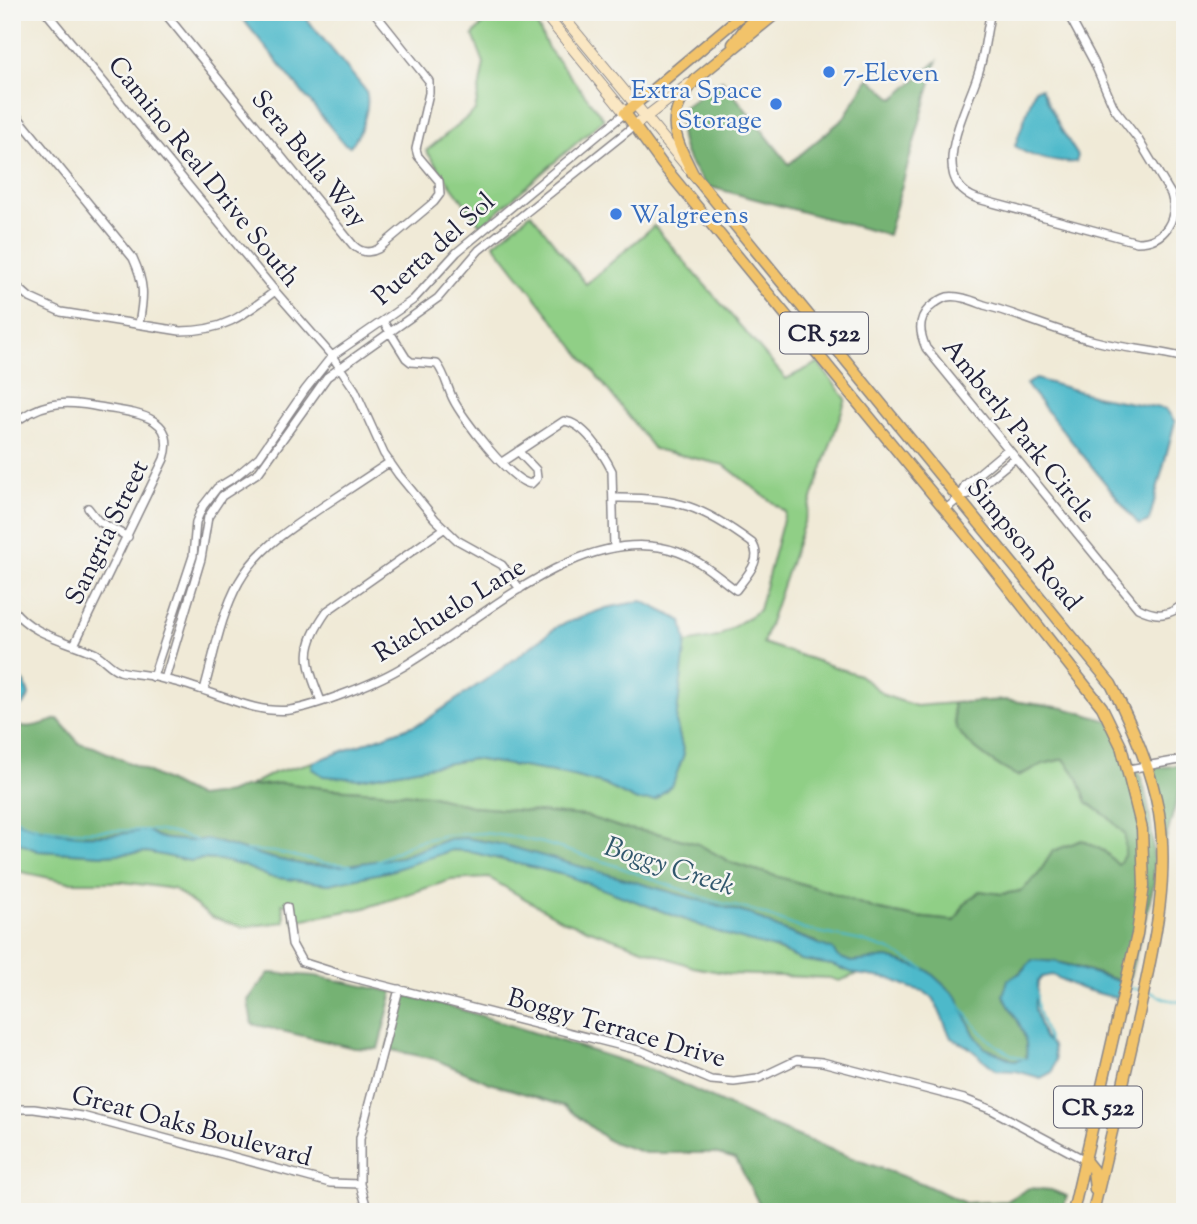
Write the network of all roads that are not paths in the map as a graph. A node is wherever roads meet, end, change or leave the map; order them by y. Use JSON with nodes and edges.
{"nodes":[{"id":1,"x":46,"y":12,"type":"edge"},
{"id":2,"x":163,"y":12,"type":"edge"},
{"id":3,"x":374,"y":12,"type":"edge"},
{"id":4,"x":543,"y":12,"type":"edge"},
{"id":5,"x":559,"y":12,"type":"edge"},
{"id":6,"x":745,"y":12,"type":"edge"},
{"id":7,"x":762,"y":12,"type":"edge"},
{"id":8,"x":778,"y":12,"type":"edge"},
{"id":9,"x":991,"y":12,"type":"edge"},
{"id":10,"x":1067,"y":12,"type":"edge"},
{"id":11,"x":1180,"y":12,"type":"edge"},
{"id":12,"x":1185,"y":19,"type":"edge"},
{"id":13,"x":726,"y":55,"type":"junction"},
{"id":14,"x":697,"y":78,"type":"junction"},
{"id":15,"x":635,"y":104,"type":"junction"},
{"id":16,"x":12,"y":110,"type":"edge"},
{"id":17,"x":625,"y":113,"type":"junction"},
{"id":18,"x":646,"y":117,"type":"junction"},
{"id":19,"x":634,"y":125,"type":"junction"},
{"id":20,"x":693,"y":174,"type":"junction"},
{"id":21,"x":93,"y":209,"type":"junction"},
{"id":22,"x":84,"y":217,"type":"dead end"},
{"id":23,"x":451,"y":258,"type":"junction"},
{"id":24,"x":463,"y":268,"type":"junction"},
{"id":25,"x":12,"y":282,"type":"edge"},
{"id":26,"x":275,"y":291,"type":"junction"},
{"id":27,"x":383,"y":321,"type":"junction"},
{"id":28,"x":139,"y":324,"type":"junction"},
{"id":29,"x":389,"y":332,"type":"junction"},
{"id":30,"x":815,"y":350,"type":"junction"},
{"id":31,"x":332,"y":356,"type":"junction"},
{"id":32,"x":1185,"y":358,"type":"edge"},
{"id":33,"x":340,"y":367,"type":"junction"},
{"id":34,"x":870,"y":391,"type":"junction"},
{"id":35,"x":12,"y":425,"type":"edge"},
{"id":36,"x":1008,"y":449,"type":"junction"},
{"id":37,"x":519,"y":451,"type":"junction"},
{"id":38,"x":1015,"y":458,"type":"junction"},
{"id":39,"x":390,"y":462,"type":"junction"},
{"id":40,"x":502,"y":462,"type":"junction"},
{"id":41,"x":613,"y":498,"type":"junction"},
{"id":42,"x":958,"y":498,"type":"junction"},
{"id":43,"x":88,"y":508,"type":"dead end"},
{"id":44,"x":945,"y":510,"type":"junction"},
{"id":45,"x":445,"y":528,"type":"junction"},
{"id":46,"x":128,"y":537,"type":"junction"},
{"id":47,"x":614,"y":548,"type":"junction"},
{"id":48,"x":520,"y":589,"type":"junction"},
{"id":49,"x":1185,"y":602,"type":"edge"},
{"id":50,"x":12,"y":608,"type":"edge"},
{"id":51,"x":74,"y":645,"type":"junction"},
{"id":52,"x":136,"y":674,"type":"joint"},
{"id":53,"x":153,"y":677,"type":"junction"},
{"id":54,"x":164,"y":679,"type":"junction"},
{"id":55,"x":204,"y":690,"type":"junction"},
{"id":56,"x":321,"y":701,"type":"junction"},
{"id":57,"x":1185,"y":759,"type":"edge"},
{"id":58,"x":1147,"y":764,"type":"junction"},
{"id":59,"x":1129,"y":769,"type":"junction"},
{"id":60,"x":287,"y":907,"type":"dead end"},
{"id":61,"x":399,"y":989,"type":"junction"},
{"id":62,"x":12,"y":1109,"type":"edge"},
{"id":63,"x":1085,"y":1160,"type":"junction"},
{"id":64,"x":360,"y":1184,"type":"junction"},
{"id":65,"x":1093,"y":1211,"type":"edge"},
{"id":66,"x":368,"y":1212,"type":"edge"},
{"id":67,"x":1073,"y":1212,"type":"edge"}],
"edges":[{"from":1,"to":26,"type":"street","name":"Camino Real Drive South"},
{"from":2,"to":3,"type":"street","name":"Sera Bella Way"},
{"from":4,"to":17,"type":"main road","name":"Simpson Road"},
{"from":5,"to":15,"type":"main road","name":"Simpson Road"},
{"from":6,"to":15,"type":"main road"},
{"from":7,"to":13,"type":"main road"},
{"from":8,"to":13,"type":"main road","number":"CR 522"},
{"from":9,"to":10,"type":"street"},
{"from":11,"to":12,"type":"street"},
{"from":13,"to":14,"type":"main road","number":"CR 522"},
{"from":14,"to":18,"type":"main road"},
{"from":14,"to":20,"type":"main road","number":"CR 522"},
{"from":15,"to":17,"type":"main road"},
{"from":15,"to":18,"type":"main road","name":"Simpson Road"},
{"from":16,"to":21,"type":"street"},
{"from":17,"to":19,"type":"main road","name":"Simpson Road","number":"CR 522"},
{"from":17,"to":23,"type":"street","name":"Puerta del Sol"},
{"from":18,"to":19,"type":"main road"},
{"from":18,"to":20,"type":"main road","name":"Simpson Road"},
{"from":19,"to":24,"type":"street","name":"Puerta del Sol"},
{"from":19,"to":30,"type":"main road","name":"Simpson Road","number":"CR 522"},
{"from":20,"to":34,"type":"main road","name":"Simpson Road","number":"CR 522"},
{"from":21,"to":22,"type":"street"},
{"from":21,"to":28,"type":"street"},
{"from":23,"to":24,"type":"street"},
{"from":23,"to":27,"type":"street","name":"Puerta del Sol"},
{"from":24,"to":29,"type":"street","name":"Puerta del Sol"},
{"from":25,"to":28,"type":"street"},
{"from":26,"to":28,"type":"street"},
{"from":26,"to":31,"type":"street","name":"Camino Real Drive South"},
{"from":27,"to":29,"type":"street"},
{"from":27,"to":31,"type":"street","name":"Puerta del Sol"},
{"from":29,"to":33,"type":"street","name":"Puerta del Sol"},
{"from":29,"to":40,"type":"street"},
{"from":30,"to":34,"type":"main road"},
{"from":30,"to":44,"type":"main road","name":"Simpson Road","number":"CR 522"},
{"from":31,"to":33,"type":"street","name":"Camino Real Drive South"},
{"from":31,"to":53,"type":"street","name":"Puerta del Sol"},
{"from":32,"to":36,"type":"street","name":"Amberly Park Circle"},
{"from":33,"to":39,"type":"street","name":"Camino Real Drive South"},
{"from":33,"to":54,"type":"street","name":"Puerta del Sol"},
{"from":34,"to":42,"type":"main road","name":"Simpson Road","number":"CR 522"},
{"from":35,"to":46,"type":"street","name":"Sangria Street"},
{"from":36,"to":38,"type":"street","name":"Amberly Park Circle"},
{"from":36,"to":42,"type":"street"},
{"from":37,"to":40,"type":"street"},
{"from":37,"to":40,"type":"street"},
{"from":37,"to":41,"type":"street"},
{"from":38,"to":42,"type":"street"},
{"from":38,"to":49,"type":"street","name":"Amberly Park Circle"},
{"from":39,"to":45,"type":"street","name":"Camino Real Drive South"},
{"from":39,"to":55,"type":"street"},
{"from":41,"to":47,"type":"street"},
{"from":41,"to":47,"type":"street","name":"Riachuelo Lane"},
{"from":42,"to":44,"type":"street"},
{"from":42,"to":58,"type":"main road","name":"Simpson Road","number":"CR 522"},
{"from":43,"to":46,"type":"street"},
{"from":44,"to":59,"type":"main road","name":"Simpson Road","number":"CR 522"},
{"from":45,"to":48,"type":"street","name":"Camino Real Drive South"},
{"from":45,"to":56,"type":"street"},
{"from":46,"to":51,"type":"street","name":"Sangria Street"},
{"from":47,"to":48,"type":"street","name":"Riachuelo Lane"},
{"from":48,"to":56,"type":"street","name":"Riachuelo Lane"},
{"from":50,"to":51,"type":"street","name":"Sangria Street"},
{"from":51,"to":52,"type":"street","name":"Sangria Street"},
{"from":52,"to":53,"type":"street","name":"Riachuelo Lane"},
{"from":53,"to":54,"type":"street","name":"Riachuelo Lane"},
{"from":54,"to":55,"type":"street","name":"Riachuelo Lane"},
{"from":55,"to":56,"type":"street","name":"Riachuelo Lane"},
{"from":57,"to":58,"type":"street"},
{"from":58,"to":59,"type":"street"},
{"from":58,"to":65,"type":"main road","name":"Simpson Road","number":"CR 522"},
{"from":59,"to":63,"type":"main road","name":"Simpson Road","number":"CR 522"},
{"from":60,"to":61,"type":"street","name":"Boggy Terrace Drive"},
{"from":61,"to":63,"type":"street","name":"Boggy Terrace Drive"},
{"from":61,"to":64,"type":"street"},
{"from":62,"to":64,"type":"street","name":"Great Oaks Boulevard"},
{"from":63,"to":65,"type":"main road"},
{"from":63,"to":67,"type":"main road","name":"Simpson Road","number":"CR 522"},
{"from":64,"to":66,"type":"street"}]}
